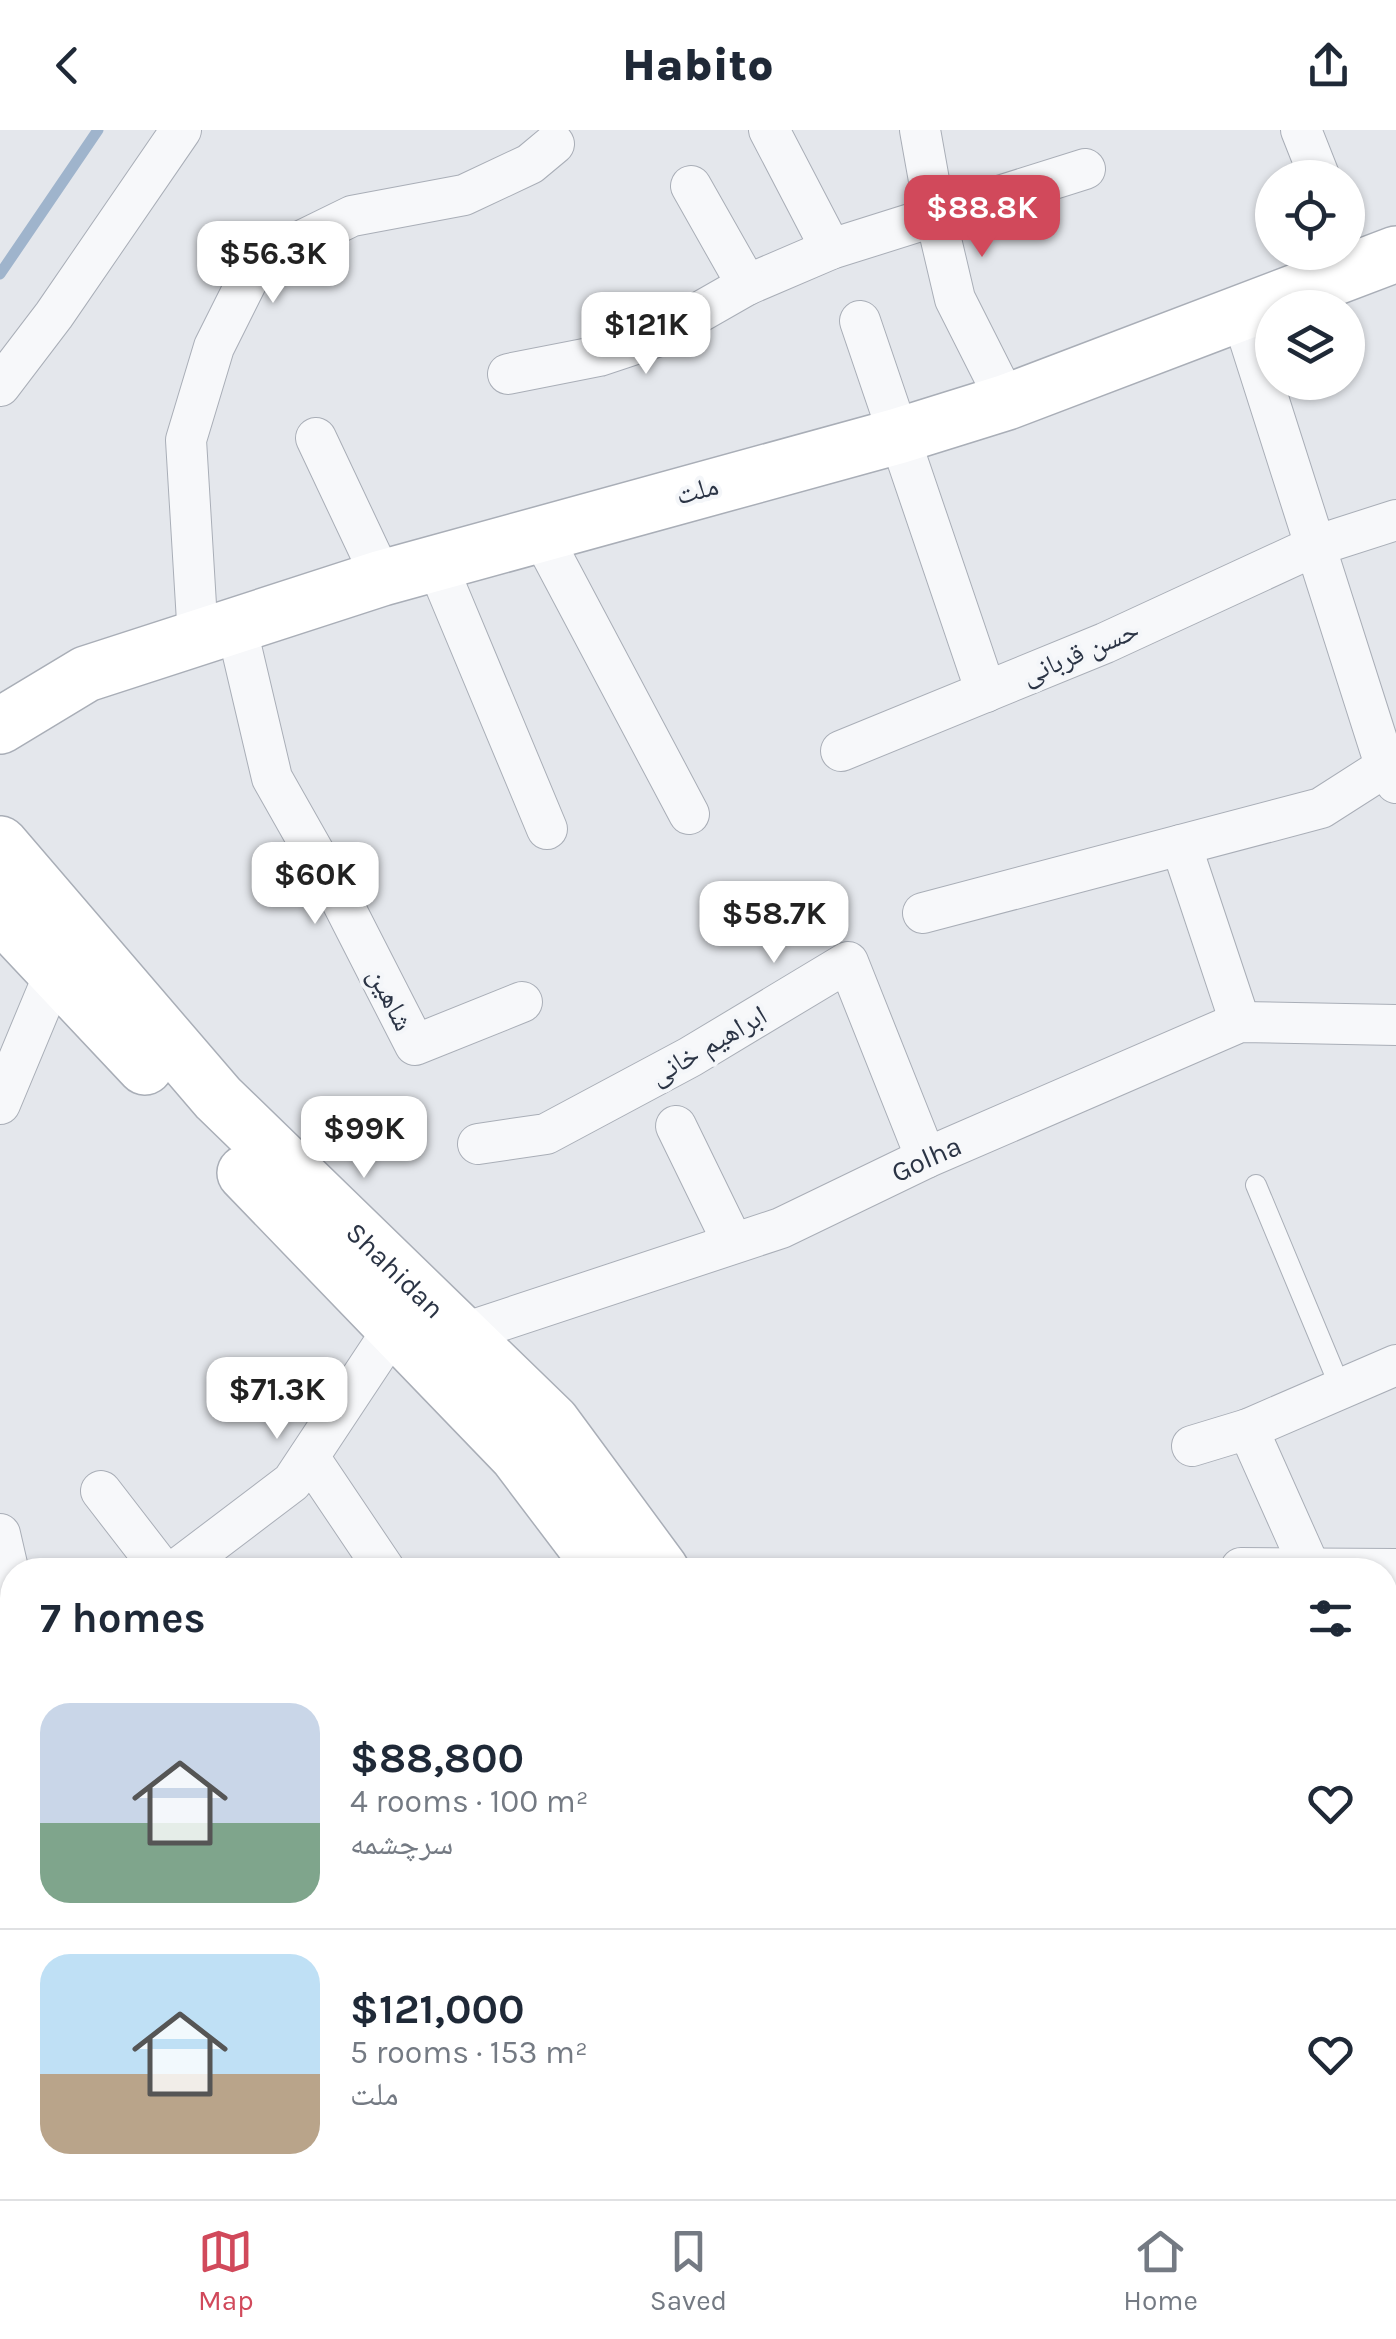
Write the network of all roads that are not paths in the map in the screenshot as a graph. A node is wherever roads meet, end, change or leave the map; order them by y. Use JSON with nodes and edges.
{"nodes":[{"id":1,"x":181,"y":130,"type":"edge"},
{"id":2,"x":769,"y":130,"type":"edge"},
{"id":3,"x":920,"y":130,"type":"edge"},
{"id":4,"x":1302,"y":130,"type":"edge"},
{"id":5,"x":554,"y":144,"type":"dead end"},
{"id":6,"x":1313,"y":160,"type":"edge"},
{"id":7,"x":1085,"y":169,"type":"dead end"},
{"id":8,"x":690,"y":186,"type":"dead end"},
{"id":9,"x":934,"y":214,"type":"junction"},
{"id":10,"x":831,"y":249,"type":"junction"},
{"id":11,"x":1367,"y":256,"type":"edge"},
{"id":12,"x":746,"y":285,"type":"junction"},
{"id":13,"x":1241,"y":313,"type":"junction"},
{"id":14,"x":860,"y":321,"type":"dead end"},
{"id":15,"x":508,"y":374,"type":"dead end"},
{"id":16,"x":0,"y":386,"type":"edge"},
{"id":17,"x":1007,"y":402,"type":"junction"},
{"id":18,"x":898,"y":436,"type":"junction"},
{"id":19,"x":316,"y":438,"type":"dead end"},
{"id":20,"x":1396,"y":520,"type":"edge"},
{"id":21,"x":540,"y":533,"type":"junction"},
{"id":22,"x":1315,"y":546,"type":"junction"},
{"id":23,"x":436,"y":563,"type":"junction"},
{"id":24,"x":382,"y":578,"type":"junction"},
{"id":25,"x":217,"y":631,"type":"junction"},
{"id":26,"x":986,"y":692,"type":"junction"},
{"id":27,"x":0,"y":726,"type":"edge"},
{"id":28,"x":842,"y":751,"type":"dead end"},
{"id":29,"x":1392,"y":769,"type":"edge"},
{"id":30,"x":689,"y":814,"type":"dead end"},
{"id":31,"x":547,"y":829,"type":"dead end"},
{"id":32,"x":0,"y":844,"type":"edge"},
{"id":33,"x":1181,"y":845,"type":"junction"},
{"id":34,"x":0,"y":912,"type":"edge"},
{"id":35,"x":923,"y":913,"type":"dead end"},
{"id":36,"x":55,"y":972,"type":"junction"},
{"id":37,"x":522,"y":1002,"type":"dead end"},
{"id":38,"x":1240,"y":1022,"type":"junction"},
{"id":39,"x":1396,"y":1024,"type":"edge"},
{"id":40,"x":0,"y":1104,"type":"edge"},
{"id":41,"x":676,"y":1126,"type":"dead end"},
{"id":42,"x":478,"y":1144,"type":"dead end"},
{"id":43,"x":926,"y":1158,"type":"junction"},
{"id":44,"x":1256,"y":1185,"type":"dead end"},
{"id":45,"x":733,"y":1243,"type":"junction"},
{"id":46,"x":394,"y":1328,"type":"junction"},
{"id":47,"x":461,"y":1334,"type":"junction"},
{"id":48,"x":1396,"y":1365,"type":"edge"},
{"id":49,"x":1341,"y":1389,"type":"junction"},
{"id":50,"x":1248,"y":1429,"type":"junction"},
{"id":51,"x":1192,"y":1446,"type":"dead end"},
{"id":52,"x":309,"y":1457,"type":"junction"},
{"id":53,"x":102,"y":1491,"type":"dead end"},
{"id":54,"x":153,"y":1558,"type":"edge"},
{"id":55,"x":192,"y":1558,"type":"edge"},
{"id":56,"x":377,"y":1558,"type":"edge"},
{"id":57,"x":595,"y":1558,"type":"edge"},
{"id":58,"x":652,"y":1558,"type":"edge"},
{"id":59,"x":1306,"y":1558,"type":"edge"}],
"edges":[{"from":1,"to":16,"type":"street"},
{"from":2,"to":10,"type":"street"},
{"from":3,"to":9,"type":"street"},
{"from":4,"to":6,"type":"street"},
{"from":5,"to":25,"type":"street"},
{"from":7,"to":9,"type":"street"},
{"from":8,"to":12,"type":"street"},
{"from":9,"to":10,"type":"street"},
{"from":9,"to":17,"type":"street"},
{"from":10,"to":12,"type":"street"},
{"from":11,"to":13,"type":"main road","name":"ملت"},
{"from":12,"to":15,"type":"street"},
{"from":13,"to":17,"type":"main road","name":"ملت"},
{"from":13,"to":22,"type":"street"},
{"from":14,"to":18,"type":"street"},
{"from":17,"to":18,"type":"main road","name":"ملت"},
{"from":18,"to":21,"type":"main road","name":"ملت"},
{"from":18,"to":26,"type":"street"},
{"from":19,"to":24,"type":"street"},
{"from":20,"to":22,"type":"street","name":"حسن قربانی"},
{"from":21,"to":23,"type":"main road","name":"ملت"},
{"from":21,"to":30,"type":"street"},
{"from":22,"to":26,"type":"street","name":"حسن قربانی"},
{"from":22,"to":29,"type":"street"},
{"from":23,"to":24,"type":"main road","name":"ملت"},
{"from":23,"to":31,"type":"street"},
{"from":24,"to":25,"type":"main road","name":"ملت"},
{"from":25,"to":27,"type":"main road","name":"ملت"},
{"from":25,"to":37,"type":"street","name":"شاهین"},
{"from":26,"to":28,"type":"street","name":"حسن قربانی"},
{"from":29,"to":33,"type":"street"},
{"from":32,"to":47,"type":"main road","name":"Shahidan"},
{"from":33,"to":35,"type":"street"},
{"from":33,"to":38,"type":"street"},
{"from":34,"to":36,"type":"main road","name":"Shahidan"},
{"from":36,"to":40,"type":"street"},
{"from":36,"to":46,"type":"main road","name":"Shahidan"},
{"from":38,"to":39,"type":"street","name":"Golha"},
{"from":38,"to":43,"type":"street","name":"Golha"},
{"from":41,"to":45,"type":"street"},
{"from":42,"to":43,"type":"street","name":"ابراهیم خانی"},
{"from":43,"to":45,"type":"street","name":"Golha"},
{"from":44,"to":49,"type":"lane"},
{"from":45,"to":47,"type":"street","name":"Golha"},
{"from":46,"to":52,"type":"street"},
{"from":46,"to":57,"type":"main road","name":"Shahidan"},
{"from":47,"to":58,"type":"main road","name":"Shahidan"},
{"from":48,"to":49,"type":"street"},
{"from":49,"to":50,"type":"street"},
{"from":50,"to":51,"type":"street"},
{"from":50,"to":59,"type":"street"},
{"from":52,"to":55,"type":"street"},
{"from":52,"to":56,"type":"street"},
{"from":53,"to":54,"type":"street"}]}
